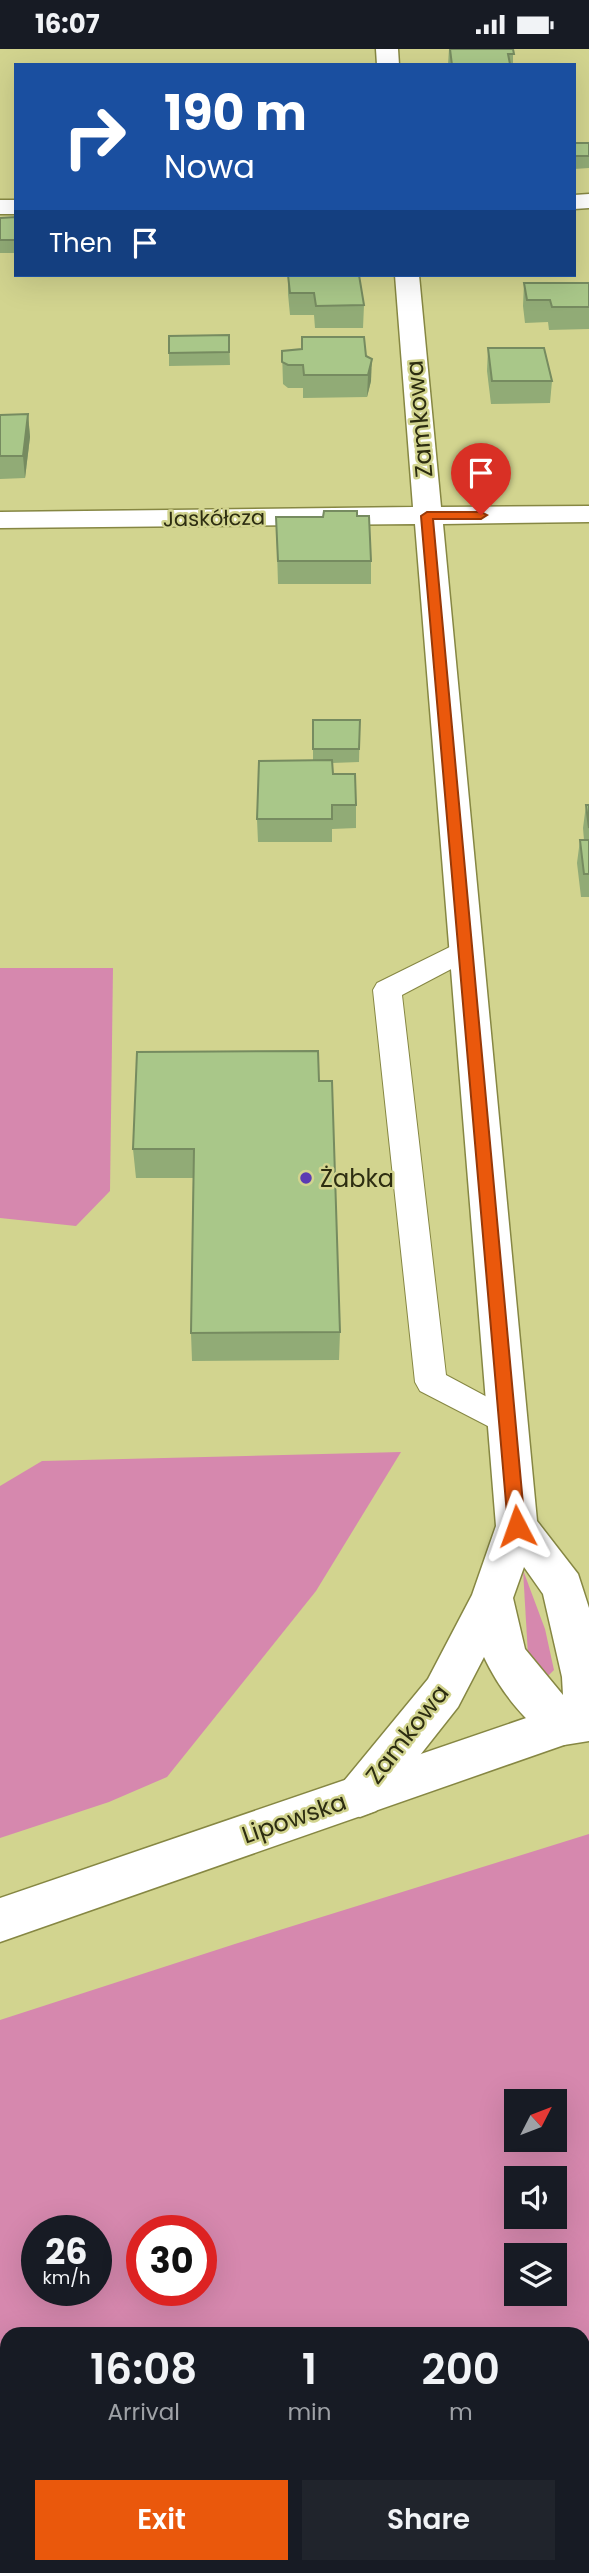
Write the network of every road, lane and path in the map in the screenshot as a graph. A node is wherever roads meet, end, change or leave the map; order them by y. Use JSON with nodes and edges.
{"nodes":[{"id":1,"x":407,"y":277,"type":"edge"},
{"id":2,"x":589,"y":514,"type":"edge"},
{"id":3,"x":427,"y":516,"type":"junction"},
{"id":4,"x":0,"y":520,"type":"edge"},
{"id":5,"x":466,"y":949,"type":"junction"},
{"id":6,"x":509,"y":1424,"type":"junction"},
{"id":7,"x":517,"y":1526,"type":"junction"},
{"id":8,"x":576,"y":1594,"type":"edge"},
{"id":9,"x":492,"y":1598,"type":"junction"},
{"id":10,"x":580,"y":1722,"type":"edge"},
{"id":11,"x":359,"y":1796,"type":"junction"},
{"id":12,"x":0,"y":1920,"type":"edge"}],
"edges":[{"from":1,"to":3,"type":"street","name":"Zamkowa"},
{"from":2,"to":3,"type":"street","name":"Jaskółcza"},
{"from":3,"to":4,"type":"street","name":"Jaskółcza"},
{"from":3,"to":5,"type":"street","name":"Zamkowa"},
{"from":5,"to":6,"type":"street","name":"Zamkowa"},
{"from":5,"to":6,"type":"lane"},
{"from":6,"to":7,"type":"street","name":"Zamkowa"},
{"from":7,"to":8,"type":"street"},
{"from":7,"to":9,"type":"street","name":"Zamkowa"},
{"from":8,"to":10,"type":"street"},
{"from":9,"to":10,"type":"street"},
{"from":9,"to":11,"type":"street","name":"Zamkowa"},
{"from":10,"to":11,"type":"street","name":"Lipowska"},
{"from":11,"to":12,"type":"street","name":"Lipowska"}]}
